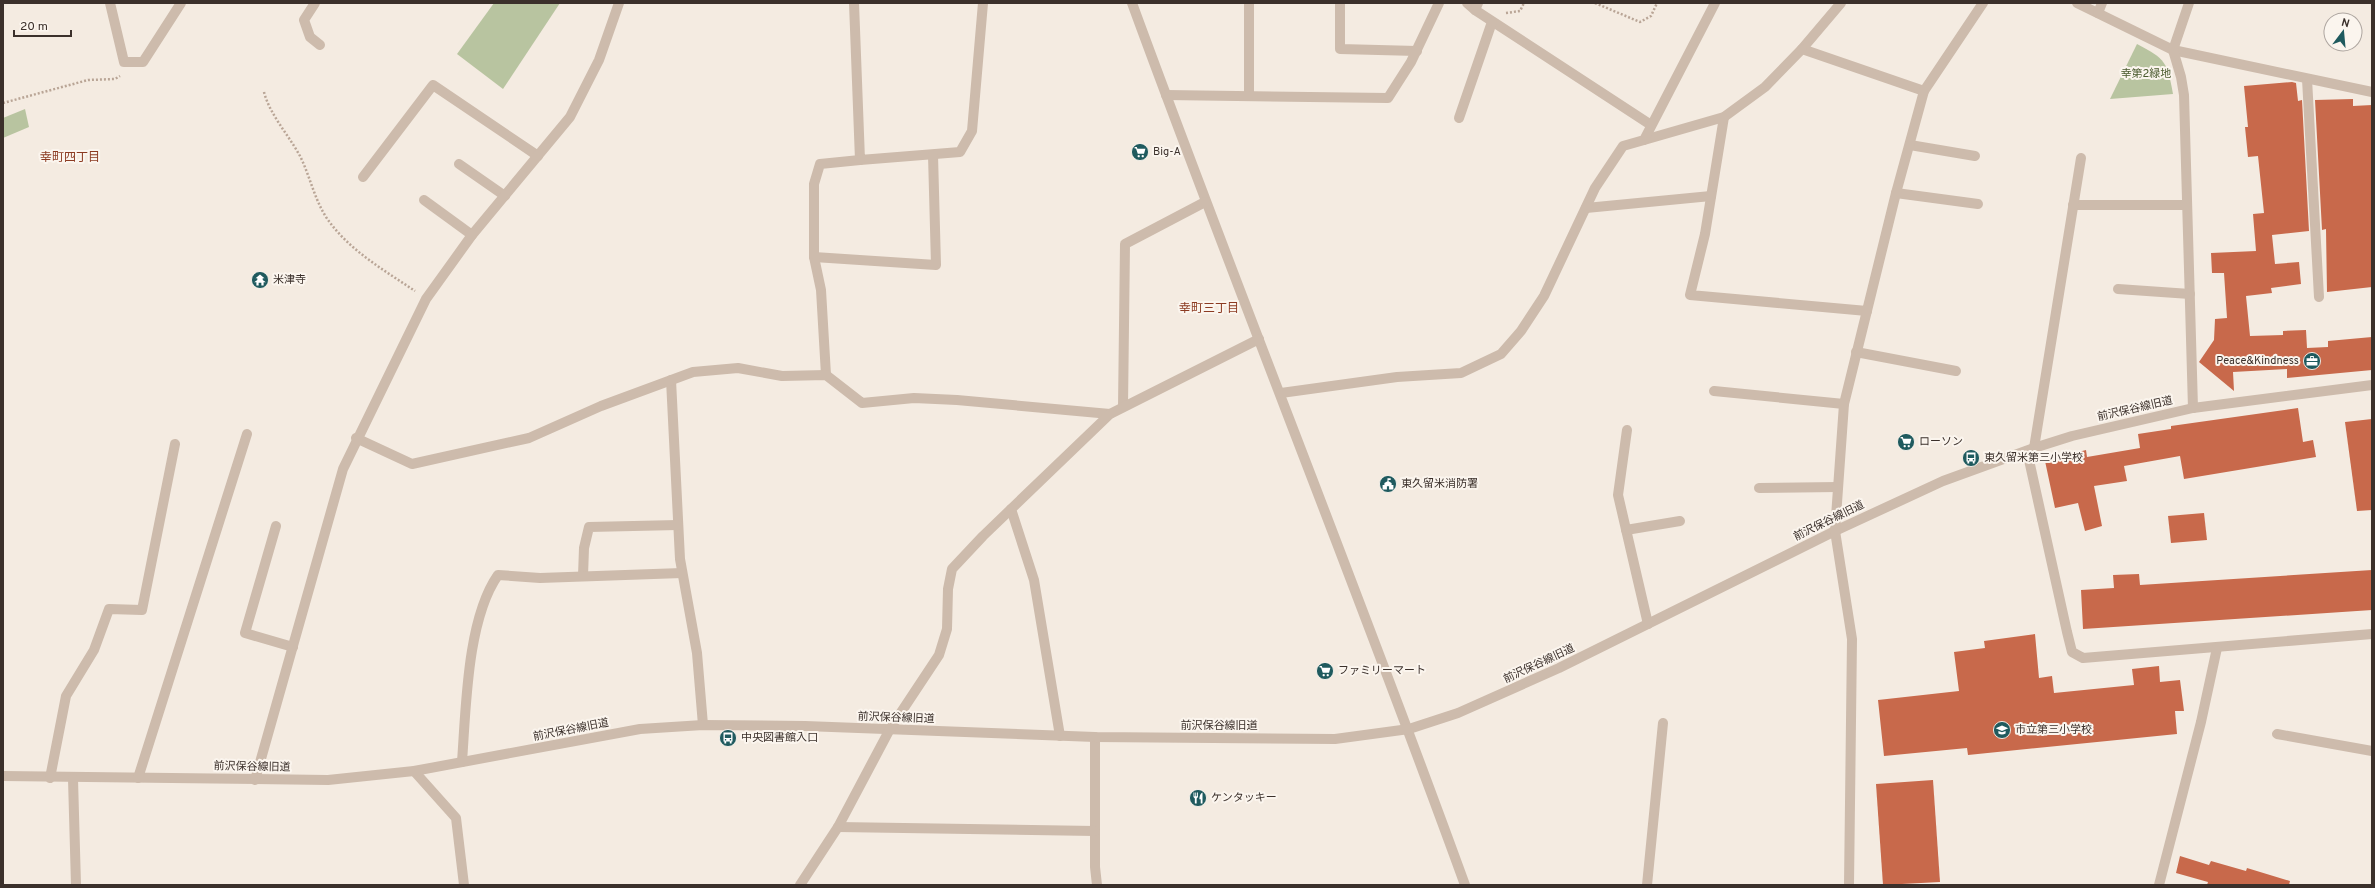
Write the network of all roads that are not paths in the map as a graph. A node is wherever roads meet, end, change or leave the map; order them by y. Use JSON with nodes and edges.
{"nodes":[{"id":1,"x":110,"y":3,"type":"edge"},
{"id":2,"x":181,"y":3,"type":"edge"},
{"id":3,"x":316,"y":3,"type":"edge"},
{"id":4,"x":619,"y":3,"type":"edge"},
{"id":5,"x":854,"y":3,"type":"edge"},
{"id":6,"x":983,"y":3,"type":"edge"},
{"id":7,"x":1132,"y":3,"type":"edge"},
{"id":8,"x":1249,"y":3,"type":"edge"},
{"id":9,"x":1340,"y":3,"type":"edge"},
{"id":10,"x":1439,"y":3,"type":"edge"},
{"id":11,"x":1467,"y":3,"type":"edge"},
{"id":12,"x":1715,"y":3,"type":"edge"},
{"id":13,"x":1841,"y":3,"type":"edge"},
{"id":14,"x":1982,"y":3,"type":"edge"},
{"id":15,"x":2077,"y":3,"type":"edge"},
{"id":16,"x":2189,"y":3,"type":"edge"},
{"id":17,"x":1477,"y":6,"type":"edge"},
{"id":18,"x":2100,"y":8,"type":"edge"},
{"id":19,"x":1492,"y":22,"type":"junction"},
{"id":20,"x":320,"y":45,"type":"dead end"},
{"id":21,"x":1802,"y":49,"type":"junction"},
{"id":22,"x":1417,"y":50,"type":"junction"},
{"id":23,"x":2173,"y":50,"type":"junction"},
{"id":24,"x":2308,"y":79,"type":"junction"},
{"id":25,"x":1924,"y":91,"type":"junction"},
{"id":26,"x":2372,"y":92,"type":"edge"},
{"id":27,"x":1166,"y":95,"type":"junction"},
{"id":28,"x":1249,"y":96,"type":"junction"},
{"id":29,"x":1724,"y":117,"type":"junction"},
{"id":30,"x":1459,"y":118,"type":"dead end"},
{"id":31,"x":1651,"y":125,"type":"junction"},
{"id":32,"x":1644,"y":140,"type":"junction"},
{"id":33,"x":1910,"y":145,"type":"junction"},
{"id":34,"x":933,"y":155,"type":"junction"},
{"id":35,"x":538,"y":156,"type":"junction"},
{"id":36,"x":1975,"y":156,"type":"dead end"},
{"id":37,"x":2081,"y":158,"type":"dead end"},
{"id":38,"x":860,"y":160,"type":"junction"},
{"id":39,"x":458,"y":164,"type":"dead end"},
{"id":40,"x":363,"y":178,"type":"dead end"},
{"id":41,"x":1896,"y":193,"type":"junction"},
{"id":42,"x":505,"y":196,"type":"junction"},
{"id":43,"x":1710,"y":196,"type":"junction"},
{"id":44,"x":424,"y":200,"type":"dead end"},
{"id":45,"x":1205,"y":202,"type":"junction"},
{"id":46,"x":1978,"y":204,"type":"dead end"},
{"id":47,"x":2073,"y":205,"type":"junction"},
{"id":48,"x":2187,"y":205,"type":"junction"},
{"id":49,"x":1586,"y":208,"type":"junction"},
{"id":50,"x":472,"y":235,"type":"junction"},
{"id":51,"x":814,"y":257,"type":"junction"},
{"id":52,"x":2118,"y":289,"type":"dead end"},
{"id":53,"x":2190,"y":294,"type":"junction"},
{"id":54,"x":2320,"y":296,"type":"dead end"},
{"id":55,"x":1867,"y":311,"type":"junction"},
{"id":56,"x":1259,"y":339,"type":"junction"},
{"id":57,"x":1856,"y":352,"type":"junction"},
{"id":58,"x":1956,"y":371,"type":"dead end"},
{"id":59,"x":826,"y":375,"type":"junction"},
{"id":60,"x":671,"y":380,"type":"junction"},
{"id":61,"x":2372,"y":385,"type":"edge"},
{"id":62,"x":1714,"y":391,"type":"dead end"},
{"id":63,"x":1281,"y":393,"type":"junction"},
{"id":64,"x":1844,"y":404,"type":"junction"},
{"id":65,"x":1123,"y":407,"type":"junction"},
{"id":66,"x":2193,"y":408,"type":"junction"},
{"id":67,"x":1110,"y":414,"type":"junction"},
{"id":68,"x":1627,"y":430,"type":"dead end"},
{"id":69,"x":247,"y":434,"type":"dead end"},
{"id":70,"x":356,"y":438,"type":"junction"},
{"id":71,"x":175,"y":444,"type":"dead end"},
{"id":72,"x":2031,"y":450,"type":"junction"},
{"id":73,"x":1838,"y":487,"type":"junction"},
{"id":74,"x":1759,"y":488,"type":"dead end"},
{"id":75,"x":1011,"y":509,"type":"junction"},
{"id":76,"x":1680,"y":521,"type":"dead end"},
{"id":77,"x":678,"y":525,"type":"junction"},
{"id":78,"x":276,"y":526,"type":"dead end"},
{"id":79,"x":1626,"y":530,"type":"junction"},
{"id":80,"x":1835,"y":531,"type":"junction"},
{"id":81,"x":682,"y":573,"type":"junction"},
{"id":82,"x":583,"y":576,"type":"junction"},
{"id":83,"x":1648,"y":624,"type":"junction"},
{"id":84,"x":2372,"y":634,"type":"edge"},
{"id":85,"x":293,"y":647,"type":"junction"},
{"id":86,"x":2217,"y":648,"type":"junction"},
{"id":87,"x":1663,"y":723,"type":"dead end"},
{"id":88,"x":703,"y":725,"type":"junction"},
{"id":89,"x":890,"y":729,"type":"junction"},
{"id":90,"x":1409,"y":729,"type":"junction"},
{"id":91,"x":2277,"y":734,"type":"dead end"},
{"id":92,"x":1060,"y":736,"type":"junction"},
{"id":93,"x":1095,"y":737,"type":"junction"},
{"id":94,"x":2372,"y":751,"type":"edge"},
{"id":95,"x":462,"y":762,"type":"junction"},
{"id":96,"x":414,"y":771,"type":"junction"},
{"id":97,"x":3,"y":776,"type":"edge"},
{"id":98,"x":50,"y":778,"type":"junction"},
{"id":99,"x":138,"y":778,"type":"junction"},
{"id":100,"x":73,"y":779,"type":"junction"},
{"id":101,"x":255,"y":780,"type":"junction"},
{"id":102,"x":838,"y":827,"type":"junction"},
{"id":103,"x":1095,"y":831,"type":"junction"},
{"id":104,"x":76,"y":885,"type":"edge"},
{"id":105,"x":464,"y":885,"type":"edge"},
{"id":106,"x":800,"y":885,"type":"edge"},
{"id":107,"x":1097,"y":885,"type":"edge"},
{"id":108,"x":1465,"y":885,"type":"edge"},
{"id":109,"x":1647,"y":885,"type":"edge"},
{"id":110,"x":1849,"y":885,"type":"edge"},
{"id":111,"x":2159,"y":885,"type":"edge"}],
"edges":[{"from":1,"to":2,"type":"street"},
{"from":3,"to":20,"type":"street"},
{"from":4,"to":35,"type":"street"},
{"from":5,"to":38,"type":"street"},
{"from":6,"to":34,"type":"street"},
{"from":7,"to":27,"type":"street"},
{"from":8,"to":28,"type":"street"},
{"from":9,"to":22,"type":"street"},
{"from":10,"to":22,"type":"street"},
{"from":11,"to":17,"type":"street"},
{"from":12,"to":31,"type":"street"},
{"from":13,"to":21,"type":"street"},
{"from":14,"to":25,"type":"street"},
{"from":15,"to":18,"type":"street"},
{"from":16,"to":23,"type":"street"},
{"from":17,"to":19,"type":"street"},
{"from":18,"to":23,"type":"street"},
{"from":19,"to":30,"type":"street"},
{"from":19,"to":31,"type":"street"},
{"from":21,"to":25,"type":"street"},
{"from":21,"to":29,"type":"street"},
{"from":22,"to":28,"type":"street"},
{"from":23,"to":24,"type":"street"},
{"from":23,"to":48,"type":"street"},
{"from":24,"to":26,"type":"street"},
{"from":24,"to":54,"type":"street"},
{"from":25,"to":33,"type":"street"},
{"from":27,"to":28,"type":"street"},
{"from":27,"to":45,"type":"street"},
{"from":29,"to":32,"type":"street"},
{"from":29,"to":43,"type":"street"},
{"from":31,"to":32,"type":"street"},
{"from":32,"to":49,"type":"street"},
{"from":33,"to":36,"type":"street"},
{"from":33,"to":41,"type":"street"},
{"from":34,"to":38,"type":"street"},
{"from":34,"to":51,"type":"street"},
{"from":35,"to":40,"type":"street"},
{"from":35,"to":42,"type":"street"},
{"from":37,"to":47,"type":"street"},
{"from":38,"to":51,"type":"street"},
{"from":39,"to":42,"type":"street"},
{"from":41,"to":46,"type":"street"},
{"from":41,"to":55,"type":"street"},
{"from":42,"to":50,"type":"street"},
{"from":43,"to":49,"type":"street"},
{"from":43,"to":55,"type":"street"},
{"from":44,"to":50,"type":"street"},
{"from":45,"to":56,"type":"street"},
{"from":45,"to":65,"type":"street"},
{"from":47,"to":48,"type":"street"},
{"from":47,"to":72,"type":"street"},
{"from":48,"to":53,"type":"street"},
{"from":49,"to":63,"type":"street"},
{"from":50,"to":70,"type":"street"},
{"from":51,"to":59,"type":"street"},
{"from":52,"to":53,"type":"street"},
{"from":53,"to":66,"type":"street"},
{"from":55,"to":57,"type":"street"},
{"from":56,"to":63,"type":"street"},
{"from":56,"to":65,"type":"street"},
{"from":57,"to":58,"type":"street"},
{"from":57,"to":64,"type":"street"},
{"from":59,"to":60,"type":"street"},
{"from":59,"to":67,"type":"street"},
{"from":60,"to":70,"type":"street"},
{"from":60,"to":77,"type":"street"},
{"from":61,"to":66,"type":"street","name":"前沢保谷線旧道"},
{"from":62,"to":64,"type":"street"},
{"from":63,"to":90,"type":"street"},
{"from":64,"to":73,"type":"street"},
{"from":65,"to":67,"type":"street"},
{"from":66,"to":72,"type":"street","name":"前沢保谷線旧道"},
{"from":67,"to":75,"type":"street"},
{"from":68,"to":79,"type":"street"},
{"from":69,"to":99,"type":"street"},
{"from":70,"to":85,"type":"street"},
{"from":71,"to":98,"type":"street"},
{"from":72,"to":80,"type":"street","name":"前沢保谷線旧道"},
{"from":72,"to":86,"type":"street"},
{"from":73,"to":74,"type":"street"},
{"from":73,"to":80,"type":"street"},
{"from":75,"to":89,"type":"street"},
{"from":75,"to":92,"type":"street"},
{"from":76,"to":79,"type":"street"},
{"from":77,"to":81,"type":"street"},
{"from":77,"to":82,"type":"street"},
{"from":78,"to":85,"type":"street"},
{"from":79,"to":83,"type":"street"},
{"from":80,"to":83,"type":"street","name":"前沢保谷線旧道"},
{"from":80,"to":110,"type":"street"},
{"from":81,"to":82,"type":"street"},
{"from":81,"to":88,"type":"street"},
{"from":82,"to":95,"type":"street"},
{"from":83,"to":90,"type":"street","name":"前沢保谷線旧道"},
{"from":84,"to":86,"type":"street"},
{"from":85,"to":101,"type":"street"},
{"from":86,"to":111,"type":"street"},
{"from":87,"to":109,"type":"street"},
{"from":88,"to":89,"type":"street","name":"前沢保谷線旧道"},
{"from":88,"to":95,"type":"street","name":"前沢保谷線旧道"},
{"from":89,"to":92,"type":"street","name":"前沢保谷線旧道"},
{"from":89,"to":102,"type":"street"},
{"from":90,"to":93,"type":"street","name":"前沢保谷線旧道"},
{"from":90,"to":108,"type":"street"},
{"from":91,"to":94,"type":"street"},
{"from":92,"to":93,"type":"street","name":"前沢保谷線旧道"},
{"from":93,"to":103,"type":"street"},
{"from":95,"to":96,"type":"street","name":"前沢保谷線旧道"},
{"from":96,"to":101,"type":"street","name":"前沢保谷線旧道"},
{"from":96,"to":105,"type":"street"},
{"from":97,"to":98,"type":"street","name":"前沢保谷線旧道"},
{"from":98,"to":100,"type":"street","name":"前沢保谷線旧道"},
{"from":99,"to":100,"type":"street","name":"前沢保谷線旧道"},
{"from":99,"to":101,"type":"street","name":"前沢保谷線旧道"},
{"from":100,"to":104,"type":"street"},
{"from":102,"to":103,"type":"street"},
{"from":102,"to":106,"type":"street"},
{"from":103,"to":107,"type":"street"}]}
